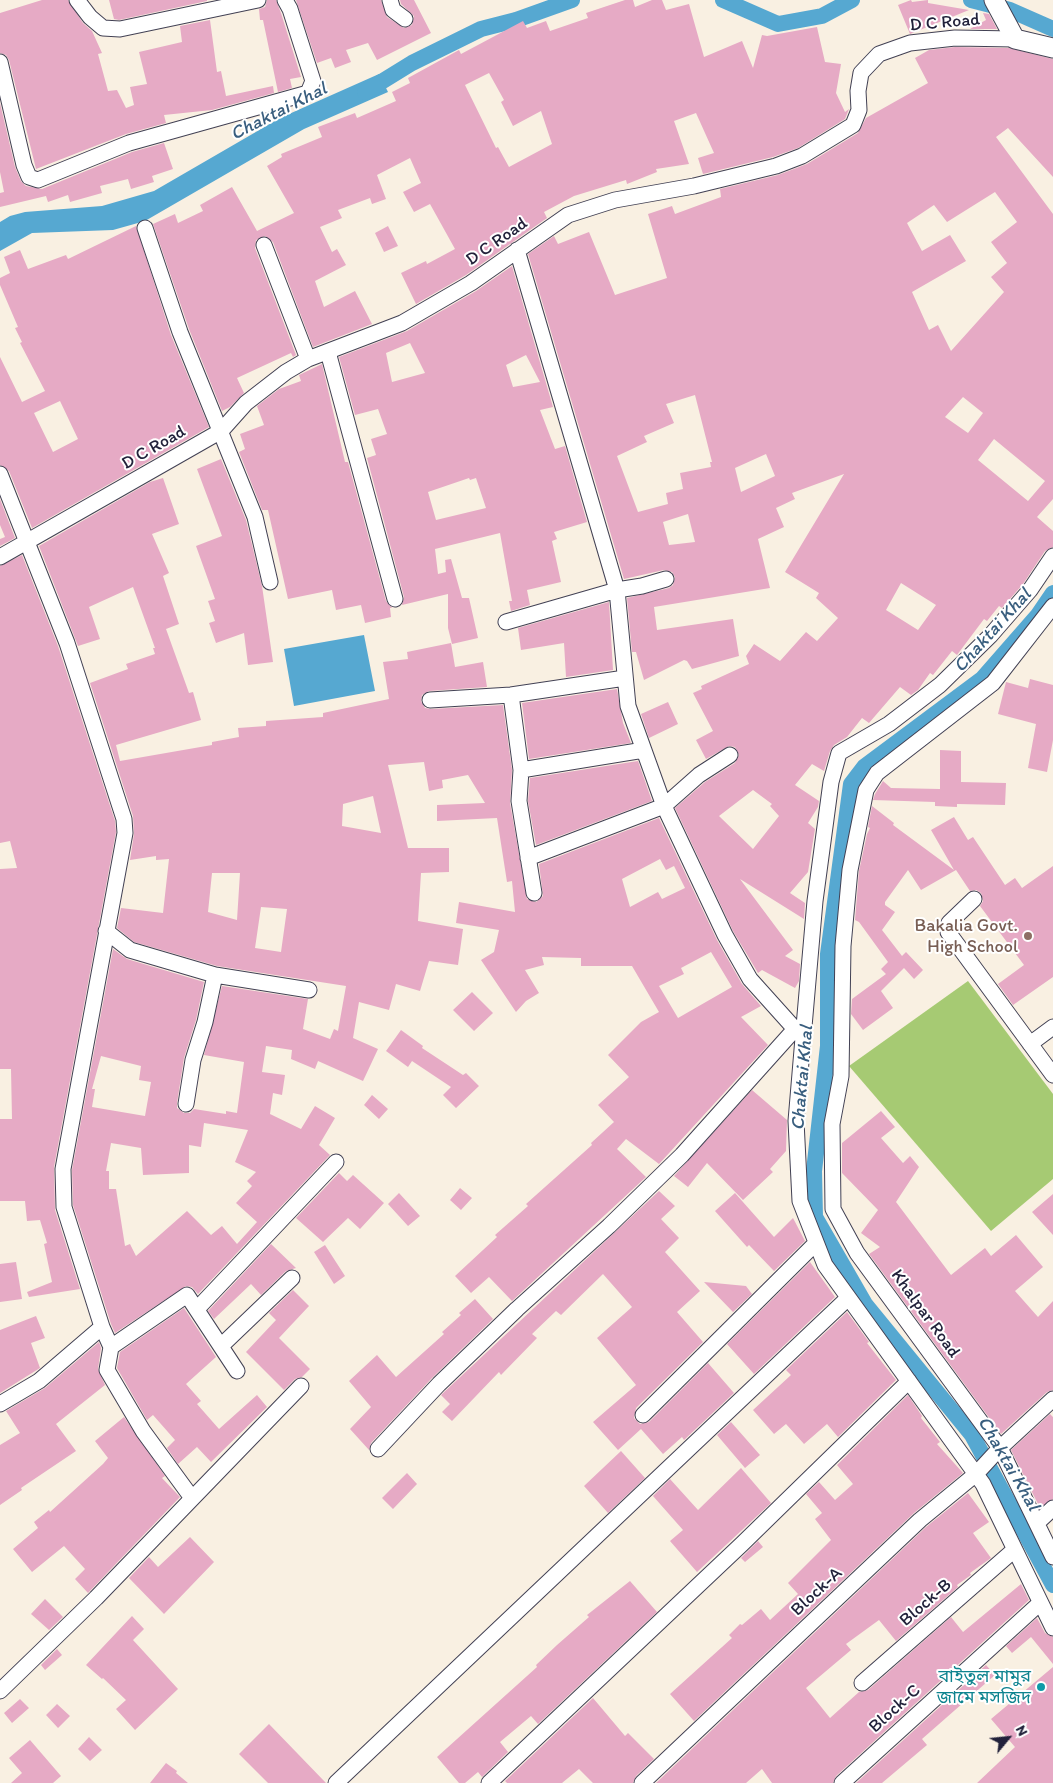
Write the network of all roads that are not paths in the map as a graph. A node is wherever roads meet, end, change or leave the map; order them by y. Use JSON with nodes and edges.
{"nodes":[{"id":1,"x":77,"y":0,"type":"edge"},
{"id":2,"x":258,"y":0,"type":"edge"},
{"id":3,"x":285,"y":0,"type":"edge"},
{"id":4,"x":390,"y":0,"type":"edge"},
{"id":5,"x":994,"y":0,"type":"edge"},
{"id":6,"x":1004,"y":0,"type":"edge"},
{"id":7,"x":405,"y":20,"type":"dead end"},
{"id":8,"x":1020,"y":39,"type":"junction"},
{"id":9,"x":1053,"y":48,"type":"edge"},
{"id":10,"x":0,"y":62,"type":"edge"},
{"id":11,"x":145,"y":228,"type":"dead end"},
{"id":12,"x":264,"y":245,"type":"dead end"},
{"id":13,"x":517,"y":250,"type":"junction"},
{"id":14,"x":328,"y":352,"type":"junction"},
{"id":15,"x":308,"y":359,"type":"junction"},
{"id":16,"x":221,"y":431,"type":"junction"},
{"id":17,"x":0,"y":474,"type":"edge"},
{"id":18,"x":28,"y":542,"type":"junction"},
{"id":19,"x":1053,"y":556,"type":"edge"},
{"id":20,"x":0,"y":557,"type":"edge"},
{"id":21,"x":666,"y":579,"type":"dead end"},
{"id":22,"x":270,"y":582,"type":"dead end"},
{"id":23,"x":617,"y":590,"type":"junction"},
{"id":24,"x":395,"y":599,"type":"dead end"},
{"id":25,"x":1053,"y":606,"type":"edge"},
{"id":26,"x":506,"y":622,"type":"dead end"},
{"id":27,"x":626,"y":678,"type":"junction"},
{"id":28,"x":510,"y":695,"type":"junction"},
{"id":29,"x":430,"y":700,"type":"dead end"},
{"id":30,"x":644,"y":750,"type":"junction"},
{"id":31,"x":730,"y":755,"type":"dead end"},
{"id":32,"x":521,"y":770,"type":"junction"},
{"id":33,"x":664,"y":806,"type":"junction"},
{"id":34,"x":528,"y":858,"type":"junction"},
{"id":35,"x":534,"y":893,"type":"dead end"},
{"id":36,"x":974,"y":900,"type":"dead end"},
{"id":37,"x":106,"y":931,"type":"junction"},
{"id":38,"x":215,"y":974,"type":"junction"},
{"id":39,"x":309,"y":990,"type":"dead end"},
{"id":40,"x":1053,"y":1027,"type":"edge"},
{"id":41,"x":799,"y":1034,"type":"junction"},
{"id":42,"x":1030,"y":1044,"type":"junction"},
{"id":43,"x":1053,"y":1075,"type":"edge"},
{"id":44,"x":186,"y":1104,"type":"dead end"},
{"id":45,"x":336,"y":1162,"type":"dead end"},
{"id":46,"x":816,"y":1243,"type":"junction"},
{"id":47,"x":292,"y":1278,"type":"dead end"},
{"id":48,"x":848,"y":1298,"type":"junction"},
{"id":49,"x":197,"y":1309,"type":"junction"},
{"id":50,"x":102,"y":1327,"type":"junction"},
{"id":51,"x":221,"y":1346,"type":"junction"},
{"id":52,"x":112,"y":1347,"type":"junction"},
{"id":53,"x":237,"y":1371,"type":"dead end"},
{"id":54,"x":909,"y":1381,"type":"junction"},
{"id":55,"x":301,"y":1386,"type":"dead end"},
{"id":56,"x":1053,"y":1399,"type":"edge"},
{"id":57,"x":0,"y":1404,"type":"edge"},
{"id":58,"x":643,"y":1415,"type":"dead end"},
{"id":59,"x":1000,"y":1448,"type":"junction"},
{"id":60,"x":378,"y":1449,"type":"dead end"},
{"id":61,"x":976,"y":1474,"type":"junction"},
{"id":62,"x":192,"y":1498,"type":"junction"},
{"id":63,"x":1053,"y":1508,"type":"edge"},
{"id":64,"x":1036,"y":1523,"type":"junction"},
{"id":65,"x":1014,"y":1551,"type":"junction"},
{"id":66,"x":1053,"y":1556,"type":"edge"},
{"id":67,"x":1040,"y":1603,"type":"junction"},
{"id":68,"x":1053,"y":1628,"type":"edge"},
{"id":69,"x":862,"y":1683,"type":"dead end"},
{"id":70,"x":0,"y":1691,"type":"edge"},
{"id":71,"x":336,"y":1783,"type":"edge"},
{"id":72,"x":489,"y":1783,"type":"edge"},
{"id":73,"x":642,"y":1783,"type":"edge"},
{"id":74,"x":842,"y":1783,"type":"edge"}],
"edges":[{"from":1,"to":2,"type":"street"},
{"from":3,"to":10,"type":"street"},
{"from":4,"to":7,"type":"street"},
{"from":5,"to":8,"type":"street"},
{"from":6,"to":8,"type":"street"},
{"from":8,"to":9,"type":"street"},
{"from":8,"to":13,"type":"street","name":"D C Road"},
{"from":11,"to":16,"type":"street"},
{"from":12,"to":15,"type":"street"},
{"from":13,"to":14,"type":"street","name":"D C Road"},
{"from":13,"to":23,"type":"street"},
{"from":14,"to":15,"type":"street","name":"D C Road"},
{"from":14,"to":24,"type":"street"},
{"from":15,"to":16,"type":"street","name":"D C Road"},
{"from":16,"to":18,"type":"street","name":"D C Road"},
{"from":16,"to":22,"type":"street"},
{"from":17,"to":18,"type":"street"},
{"from":18,"to":20,"type":"street","name":"D C Road"},
{"from":18,"to":37,"type":"street"},
{"from":19,"to":41,"type":"street"},
{"from":21,"to":23,"type":"street"},
{"from":23,"to":26,"type":"street"},
{"from":23,"to":27,"type":"street"},
{"from":25,"to":59,"type":"street","name":"Khalpar Road"},
{"from":27,"to":28,"type":"street"},
{"from":27,"to":30,"type":"street"},
{"from":28,"to":29,"type":"street"},
{"from":28,"to":32,"type":"street"},
{"from":30,"to":32,"type":"street"},
{"from":30,"to":33,"type":"street"},
{"from":31,"to":33,"type":"street"},
{"from":32,"to":34,"type":"street"},
{"from":33,"to":34,"type":"street"},
{"from":33,"to":41,"type":"street"},
{"from":34,"to":35,"type":"street"},
{"from":36,"to":42,"type":"street"},
{"from":37,"to":38,"type":"street"},
{"from":37,"to":50,"type":"street"},
{"from":38,"to":39,"type":"street"},
{"from":38,"to":44,"type":"street"},
{"from":40,"to":42,"type":"street"},
{"from":41,"to":46,"type":"street"},
{"from":41,"to":60,"type":"street"},
{"from":42,"to":43,"type":"street"},
{"from":45,"to":49,"type":"street"},
{"from":46,"to":48,"type":"street"},
{"from":46,"to":58,"type":"street"},
{"from":47,"to":51,"type":"street"},
{"from":48,"to":54,"type":"street"},
{"from":48,"to":71,"type":"street"},
{"from":49,"to":51,"type":"street"},
{"from":49,"to":52,"type":"street"},
{"from":50,"to":52,"type":"street"},
{"from":50,"to":57,"type":"street"},
{"from":51,"to":53,"type":"street"},
{"from":52,"to":62,"type":"street"},
{"from":54,"to":61,"type":"street"},
{"from":54,"to":72,"type":"street"},
{"from":55,"to":62,"type":"street"},
{"from":56,"to":59,"type":"street"},
{"from":59,"to":61,"type":"street","name":"Block-A"},
{"from":59,"to":64,"type":"street","name":"Khalpar Road"},
{"from":61,"to":65,"type":"street"},
{"from":61,"to":73,"type":"street","name":"Block-A"},
{"from":62,"to":70,"type":"street"},
{"from":63,"to":64,"type":"street"},
{"from":64,"to":66,"type":"street","name":"Khalpar Road"},
{"from":65,"to":67,"type":"street"},
{"from":65,"to":69,"type":"street","name":"Block-B"},
{"from":67,"to":68,"type":"street"},
{"from":67,"to":74,"type":"street","name":"Block-C"}]}
